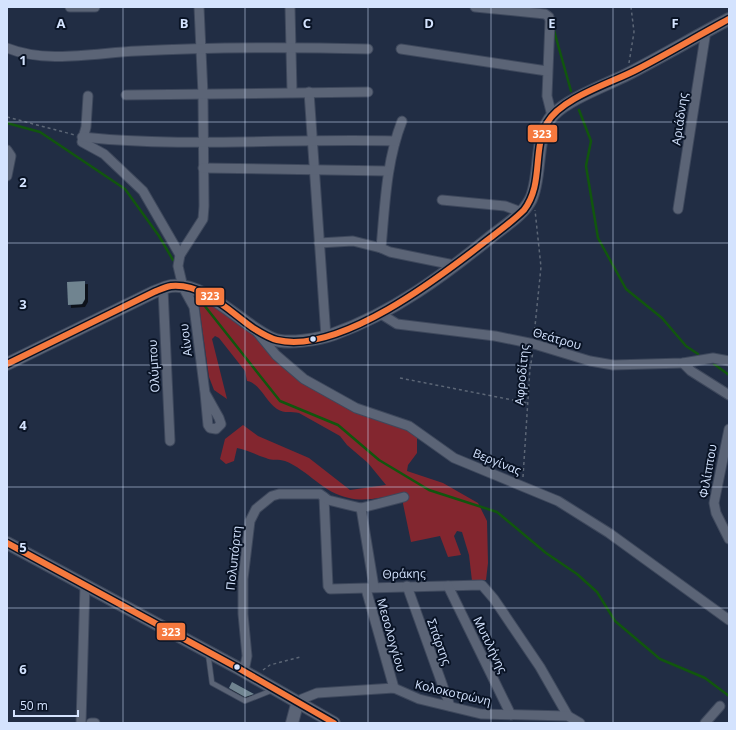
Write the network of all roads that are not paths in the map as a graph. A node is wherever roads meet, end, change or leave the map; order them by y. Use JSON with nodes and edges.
{"nodes":[{"id":1,"x":70,"y":7,"type":"edge"},
{"id":2,"x":95,"y":7,"type":"edge"},
{"id":3,"x":199,"y":7,"type":"edge"},
{"id":4,"x":290,"y":7,"type":"edge"},
{"id":5,"x":475,"y":7,"type":"edge"},
{"id":6,"x":729,"y":19,"type":"edge"},
{"id":7,"x":706,"y":32,"type":"junction"},
{"id":8,"x":292,"y":47,"type":"junction"},
{"id":9,"x":7,"y":48,"type":"edge"},
{"id":10,"x":368,"y":49,"type":"dead end"},
{"id":11,"x":401,"y":49,"type":"dead end"},
{"id":12,"x":202,"y":50,"type":"junction"},
{"id":13,"x":547,"y":71,"type":"junction"},
{"id":14,"x":292,"y":92,"type":"junction"},
{"id":15,"x":309,"y":92,"type":"junction"},
{"id":16,"x":368,"y":92,"type":"dead end"},
{"id":17,"x":203,"y":94,"type":"junction"},
{"id":18,"x":126,"y":95,"type":"dead end"},
{"id":19,"x":88,"y":96,"type":"dead end"},
{"id":20,"x":552,"y":116,"type":"junction"},
{"id":21,"x":402,"y":121,"type":"dead end"},
{"id":22,"x":82,"y":137,"type":"junction"},
{"id":23,"x":312,"y":140,"type":"junction"},
{"id":24,"x":204,"y":141,"type":"junction"},
{"id":25,"x":394,"y":141,"type":"junction"},
{"id":26,"x":7,"y":150,"type":"edge"},
{"id":27,"x":203,"y":168,"type":"junction"},
{"id":28,"x":314,"y":169,"type":"junction"},
{"id":29,"x":387,"y":171,"type":"junction"},
{"id":30,"x":7,"y":176,"type":"edge"},
{"id":31,"x":442,"y":200,"type":"dead end"},
{"id":32,"x":678,"y":209,"type":"dead end"},
{"id":33,"x":521,"y":212,"type":"junction"},
{"id":34,"x":319,"y":243,"type":"junction"},
{"id":35,"x":380,"y":248,"type":"junction"},
{"id":36,"x":180,"y":255,"type":"junction"},
{"id":37,"x":454,"y":265,"type":"junction"},
{"id":38,"x":183,"y":287,"type":"junction"},
{"id":39,"x":163,"y":289,"type":"junction"},
{"id":40,"x":381,"y":314,"type":"junction"},
{"id":41,"x":256,"y":330,"type":"junction"},
{"id":42,"x":326,"y":337,"type":"junction"},
{"id":43,"x":729,"y":361,"type":"edge"},
{"id":44,"x":683,"y":363,"type":"junction"},
{"id":45,"x":7,"y":364,"type":"edge"},
{"id":46,"x":204,"y":393,"type":"dead end"},
{"id":47,"x":729,"y":395,"type":"edge"},
{"id":48,"x":729,"y":429,"type":"edge"},
{"id":49,"x":170,"y":441,"type":"dead end"},
{"id":50,"x":324,"y":497,"type":"junction"},
{"id":51,"x":404,"y":498,"type":"dead end"},
{"id":52,"x":361,"y":508,"type":"junction"},
{"id":53,"x":729,"y":539,"type":"edge"},
{"id":54,"x":7,"y":543,"type":"edge"},
{"id":55,"x":85,"y":585,"type":"junction"},
{"id":56,"x":407,"y":586,"type":"junction"},
{"id":57,"x":448,"y":586,"type":"junction"},
{"id":58,"x":370,"y":588,"type":"junction"},
{"id":59,"x":729,"y":620,"type":"edge"},
{"id":60,"x":208,"y":652,"type":"junction"},
{"id":61,"x":244,"y":671,"type":"junction"},
{"id":62,"x":394,"y":688,"type":"junction"},
{"id":63,"x":275,"y":689,"type":"junction"},
{"id":64,"x":299,"y":702,"type":"junction"},
{"id":65,"x":450,"y":706,"type":"junction"},
{"id":66,"x":720,"y":706,"type":"dead end"},
{"id":67,"x":511,"y":715,"type":"junction"},
{"id":68,"x":568,"y":716,"type":"junction"},
{"id":69,"x":482,"y":718,"type":"edge"},
{"id":70,"x":82,"y":723,"type":"edge"},
{"id":71,"x":91,"y":723,"type":"edge"},
{"id":72,"x":95,"y":723,"type":"edge"},
{"id":73,"x":292,"y":723,"type":"edge"},
{"id":74,"x":334,"y":723,"type":"edge"},
{"id":75,"x":580,"y":723,"type":"edge"},
{"id":76,"x":705,"y":723,"type":"edge"}],
"edges":[{"from":1,"to":2,"type":"street"},
{"from":3,"to":12,"type":"street"},
{"from":4,"to":8,"type":"street"},
{"from":5,"to":13,"type":"street"},
{"from":6,"to":7,"type":"street"},
{"from":7,"to":20,"type":"street"},
{"from":7,"to":32,"type":"street","name":"Αριάδνης"},
{"from":8,"to":10,"type":"street"},
{"from":8,"to":12,"type":"street"},
{"from":8,"to":14,"type":"street"},
{"from":9,"to":12,"type":"street"},
{"from":11,"to":13,"type":"street"},
{"from":12,"to":17,"type":"street"},
{"from":13,"to":20,"type":"street"},
{"from":14,"to":15,"type":"street"},
{"from":14,"to":17,"type":"street"},
{"from":15,"to":16,"type":"street"},
{"from":15,"to":23,"type":"street"},
{"from":17,"to":18,"type":"street"},
{"from":17,"to":24,"type":"street"},
{"from":19,"to":22,"type":"street"},
{"from":20,"to":33,"type":"street"},
{"from":21,"to":25,"type":"street"},
{"from":22,"to":24,"type":"street"},
{"from":22,"to":36,"type":"street"},
{"from":23,"to":24,"type":"street"},
{"from":23,"to":25,"type":"street"},
{"from":23,"to":28,"type":"street"},
{"from":24,"to":27,"type":"street"},
{"from":25,"to":29,"type":"street"},
{"from":26,"to":30,"type":"street"},
{"from":27,"to":28,"type":"street"},
{"from":27,"to":36,"type":"street"},
{"from":28,"to":29,"type":"street"},
{"from":28,"to":34,"type":"street"},
{"from":29,"to":35,"type":"street"},
{"from":31,"to":33,"type":"street"},
{"from":33,"to":37,"type":"street"},
{"from":34,"to":35,"type":"street"},
{"from":34,"to":42,"type":"street"},
{"from":35,"to":37,"type":"street"},
{"from":36,"to":38,"type":"street","name":"Αίνου"},
{"from":37,"to":40,"type":"street"},
{"from":38,"to":39,"type":"street"},
{"from":38,"to":41,"type":"street"},
{"from":38,"to":46,"type":"street","name":"Αίνου"},
{"from":39,"to":45,"type":"street"},
{"from":39,"to":49,"type":"street","name":"Ολύμπου"},
{"from":40,"to":42,"type":"street"},
{"from":40,"to":44,"type":"street","name":"Θεάτρου"},
{"from":41,"to":42,"type":"street"},
{"from":41,"to":59,"type":"street","name":"Βεργίνας"},
{"from":43,"to":44,"type":"street","name":"Θεάτρου"},
{"from":44,"to":47,"type":"street"},
{"from":48,"to":53,"type":"street","name":"Φιλίππου"},
{"from":50,"to":52,"type":"street","name":"Πολυπόρτη"},
{"from":50,"to":58,"type":"street","name":"Θράκης"},
{"from":50,"to":61,"type":"street","name":"Πολυπόρτη"},
{"from":51,"to":52,"type":"street","name":"Πολυπόρτη"},
{"from":52,"to":58,"type":"street","name":"Μεσολογγίου"},
{"from":54,"to":55,"type":"street"},
{"from":55,"to":60,"type":"street"},
{"from":55,"to":70,"type":"street"},
{"from":56,"to":57,"type":"street","name":"Θράκης"},
{"from":56,"to":58,"type":"street","name":"Θράκης"},
{"from":56,"to":65,"type":"street","name":"Σπάρτης"},
{"from":57,"to":67,"type":"street","name":"Μυτιλήνης"},
{"from":57,"to":68,"type":"street","name":"Θράκης"},
{"from":58,"to":62,"type":"street","name":"Μεσολογγίου"},
{"from":60,"to":61,"type":"street"},
{"from":60,"to":63,"type":"lane"},
{"from":61,"to":63,"type":"street"},
{"from":62,"to":64,"type":"street","name":"Κολοκοτρώνη"},
{"from":62,"to":65,"type":"street","name":"Κολοκοτρώνη"},
{"from":63,"to":64,"type":"street"},
{"from":64,"to":73,"type":"street"},
{"from":64,"to":74,"type":"street"},
{"from":65,"to":69,"type":"street","name":"Κολοκοτρώνη"},
{"from":66,"to":76,"type":"street"},
{"from":67,"to":68,"type":"street","name":"Κολοκοτρώνη"},
{"from":67,"to":69,"type":"street","name":"Κολοκοτρώνη"},
{"from":68,"to":75,"type":"street","name":"Κολοκοτρώνη"},
{"from":71,"to":72,"type":"street"}]}
